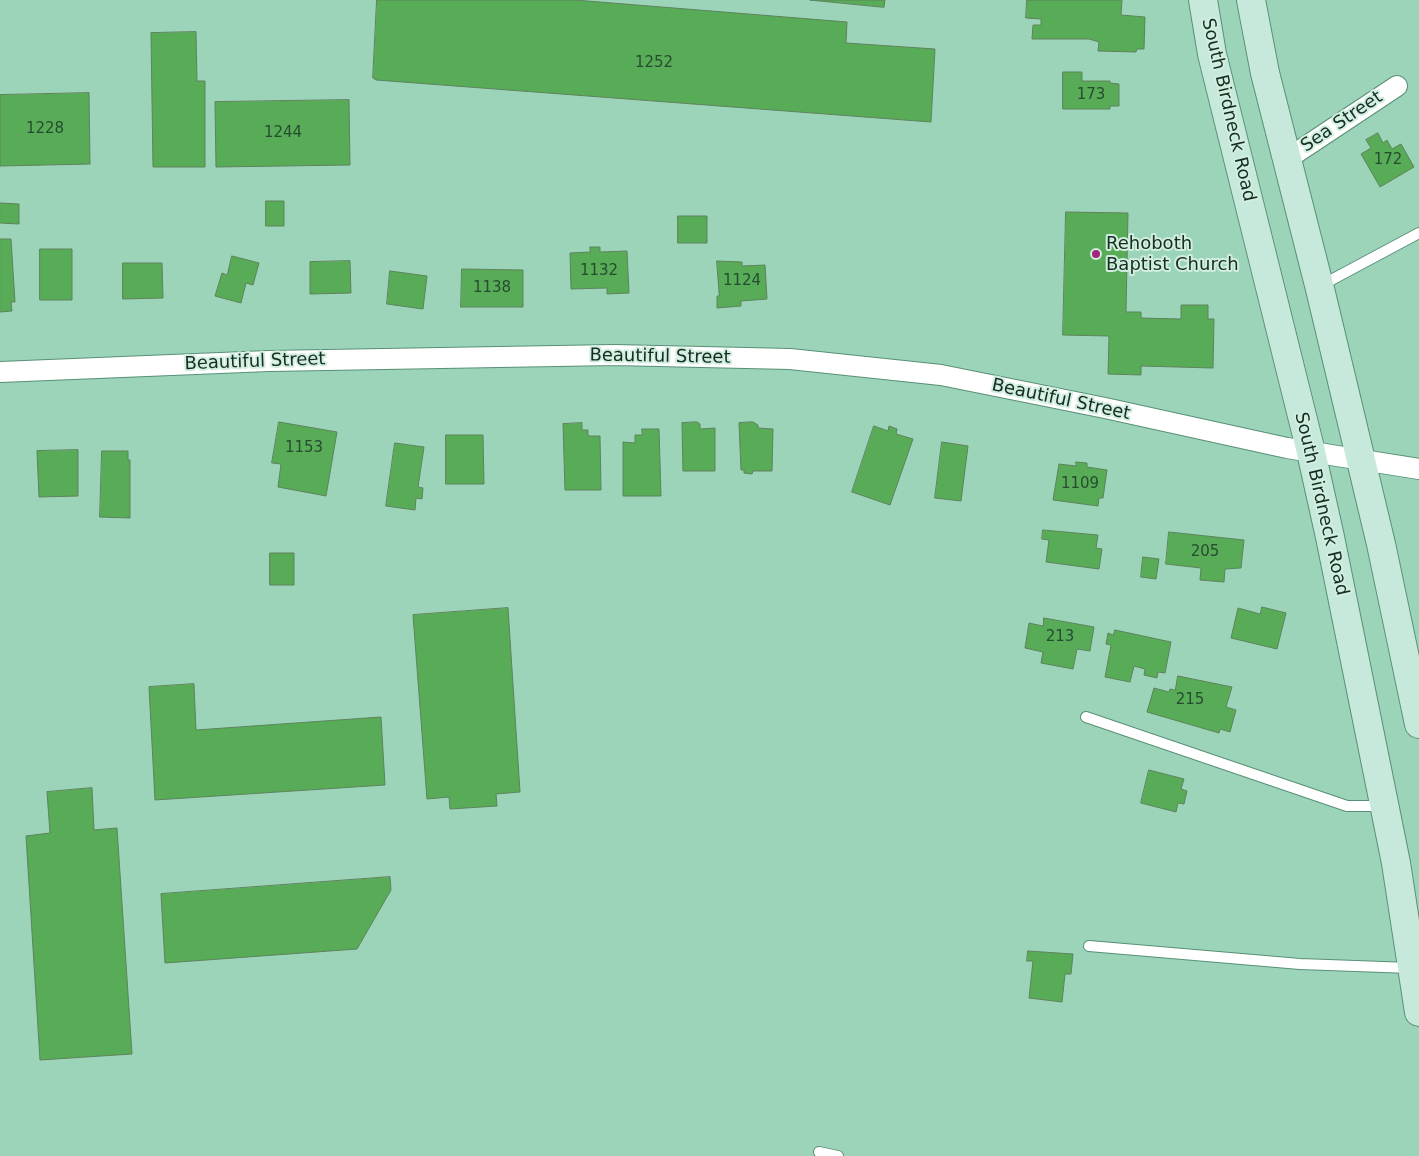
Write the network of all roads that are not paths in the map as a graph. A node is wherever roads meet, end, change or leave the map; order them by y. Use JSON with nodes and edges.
{"nodes":[{"id":1,"x":1203,"y":0,"type":"edge"},
{"id":2,"x":1251,"y":0,"type":"edge"},
{"id":3,"x":1397,"y":86,"type":"dead end"},
{"id":4,"x":1287,"y":159,"type":"junction"},
{"id":5,"x":1419,"y":233,"type":"edge"},
{"id":6,"x":1319,"y":286,"type":"junction"},
{"id":7,"x":0,"y":372,"type":"edge"},
{"id":8,"x":1311,"y":452,"type":"junction"},
{"id":9,"x":1361,"y":460,"type":"junction"},
{"id":10,"x":1419,"y":469,"type":"edge"},
{"id":11,"x":1086,"y":717,"type":"dead end"},
{"id":12,"x":1419,"y":724,"type":"edge"},
{"id":13,"x":1385,"y":806,"type":"junction"},
{"id":14,"x":1089,"y":946,"type":"dead end"},
{"id":15,"x":1412,"y":968,"type":"junction"},
{"id":16,"x":1419,"y":1012,"type":"edge"},
{"id":17,"x":819,"y":1152,"type":"dead end"},
{"id":18,"x":838,"y":1156,"type":"edge"}],
"edges":[{"from":1,"to":8,"type":"main road","name":"South Birdneck Road"},
{"from":2,"to":4,"type":"main road"},
{"from":3,"to":4,"type":"street","name":"Sea Street"},
{"from":4,"to":6,"type":"main road"},
{"from":5,"to":6,"type":"lane"},
{"from":6,"to":9,"type":"main road"},
{"from":7,"to":8,"type":"street","name":"Beautiful Street"},
{"from":8,"to":9,"type":"street","name":"Beautiful Street"},
{"from":8,"to":13,"type":"main road","name":"South Birdneck Road"},
{"from":9,"to":10,"type":"street","name":"Beautiful Street"},
{"from":9,"to":12,"type":"main road"},
{"from":11,"to":13,"type":"lane"},
{"from":13,"to":15,"type":"main road","name":"South Birdneck Road"},
{"from":14,"to":15,"type":"lane"},
{"from":15,"to":16,"type":"main road","name":"South Birdneck Road"},
{"from":17,"to":18,"type":"lane"}]}
